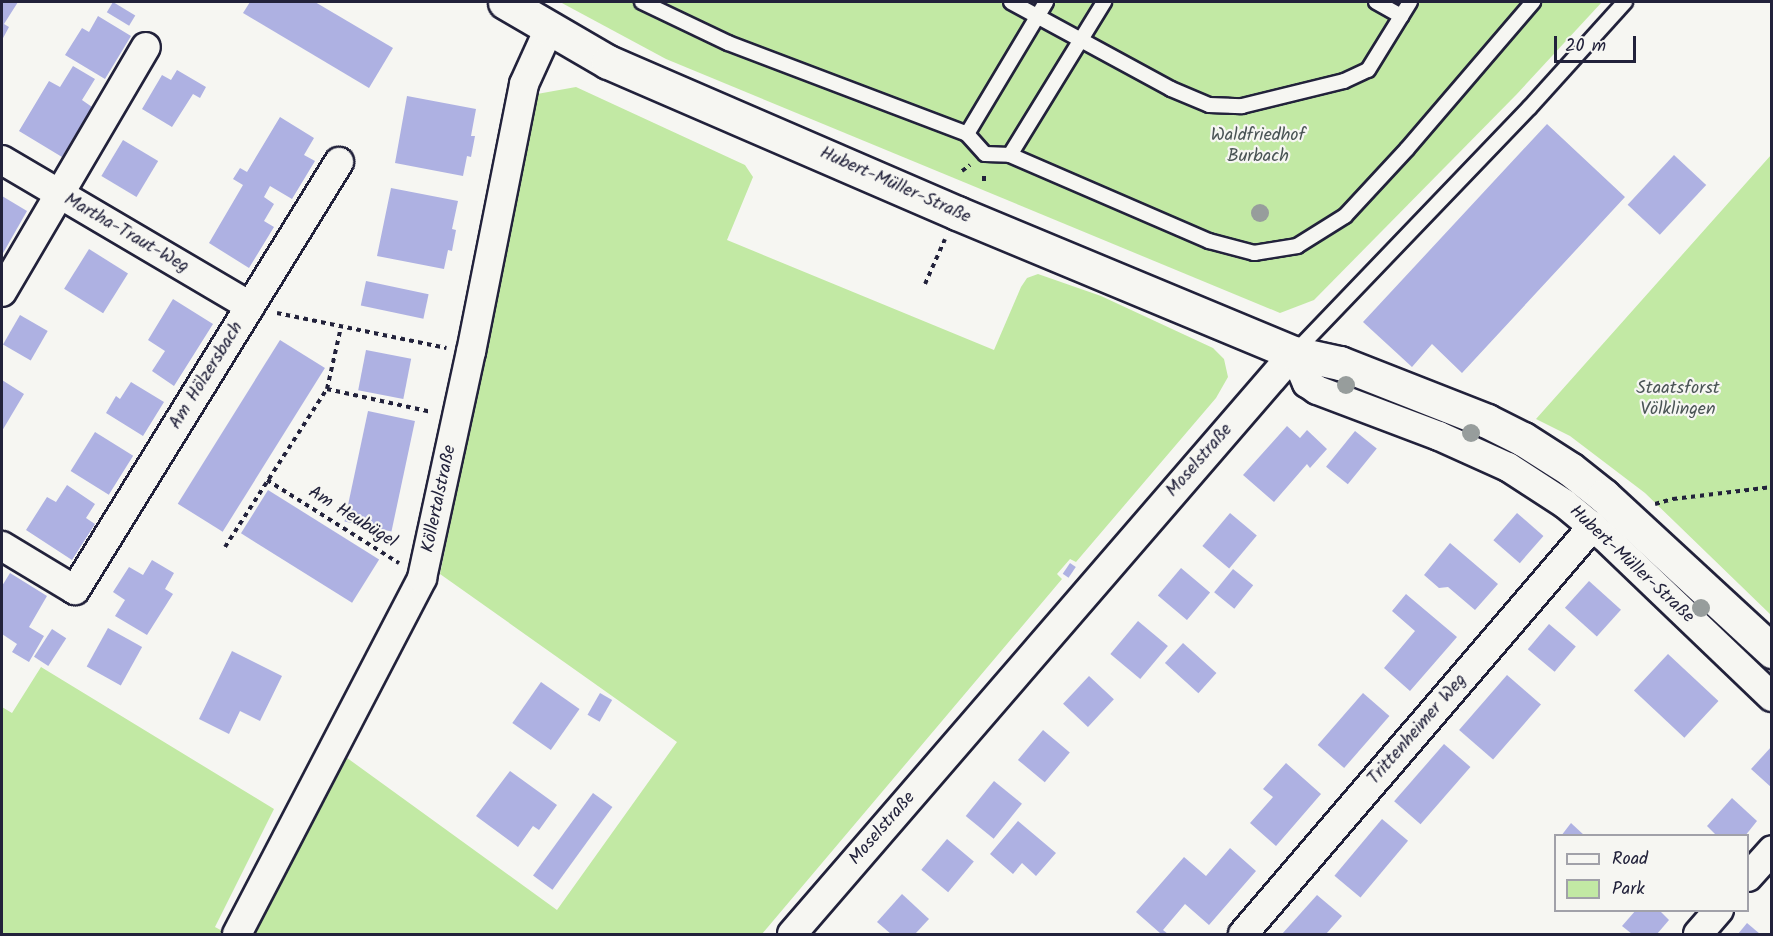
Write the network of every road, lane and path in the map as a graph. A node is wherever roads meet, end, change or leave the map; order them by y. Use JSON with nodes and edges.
{"nodes":[{"id":1,"x":505,"y":2,"type":"edge"},
{"id":2,"x":642,"y":2,"type":"edge"},
{"id":3,"x":1011,"y":2,"type":"edge"},
{"id":4,"x":1046,"y":2,"type":"edge"},
{"id":5,"x":1104,"y":2,"type":"edge"},
{"id":6,"x":1376,"y":2,"type":"edge"},
{"id":7,"x":1410,"y":2,"type":"edge"},
{"id":8,"x":1533,"y":2,"type":"edge"},
{"id":9,"x":1625,"y":2,"type":"edge"},
{"id":10,"x":1401,"y":16,"type":"junction"},
{"id":11,"x":1037,"y":18,"type":"junction"},
{"id":12,"x":549,"y":29,"type":"junction"},
{"id":13,"x":1079,"y":41,"type":"junction"},
{"id":14,"x":146,"y":47,"type":"dead end"},
{"id":15,"x":967,"y":134,"type":"junction"},
{"id":16,"x":1010,"y":155,"type":"junction"},
{"id":17,"x":2,"y":160,"type":"edge"},
{"id":18,"x":339,"y":162,"type":"dead end"},
{"id":19,"x":59,"y":195,"type":"junction"},
{"id":20,"x":948,"y":232,"type":"dead end"},
{"id":21,"x":925,"y":284,"type":"dead end"},
{"id":22,"x":2,"y":292,"type":"edge"},
{"id":23,"x":250,"y":306,"type":"junction"},
{"id":24,"x":341,"y":327,"type":"junction"},
{"id":25,"x":471,"y":352,"type":"junction"},
{"id":26,"x":1294,"y":353,"type":"junction"},
{"id":27,"x":327,"y":389,"type":"junction"},
{"id":28,"x":458,"y":417,"type":"junction"},
{"id":29,"x":267,"y":480,"type":"junction"},
{"id":30,"x":1772,"y":488,"type":"edge"},
{"id":31,"x":1629,"y":517,"type":"junction"},
{"id":32,"x":1593,"y":526,"type":"junction"},
{"id":33,"x":2,"y":546,"type":"edge"},
{"id":34,"x":225,"y":547,"type":"dead end"},
{"id":35,"x":422,"y":578,"type":"junction"},
{"id":36,"x":1772,"y":651,"type":"edge"},
{"id":37,"x":1772,"y":697,"type":"edge"},
{"id":38,"x":1772,"y":850,"type":"edge"},
{"id":39,"x":1749,"y":877,"type":"edge"},
{"id":40,"x":1717,"y":912,"type":"edge"},
{"id":41,"x":237,"y":934,"type":"edge"},
{"id":42,"x":792,"y":934,"type":"edge"},
{"id":43,"x":1243,"y":934,"type":"edge"},
{"id":44,"x":1698,"y":934,"type":"edge"}],
"edges":[{"from":1,"to":12,"type":"main road","name":"Hubert-Müller-Straße"},
{"from":2,"to":15,"type":"lane"},
{"from":3,"to":11,"type":"lane"},
{"from":4,"to":11,"type":"lane"},
{"from":5,"to":13,"type":"lane"},
{"from":6,"to":10,"type":"lane"},
{"from":7,"to":10,"type":"lane"},
{"from":8,"to":16,"type":"lane"},
{"from":9,"to":26,"type":"lane","name":"Moselstraße"},
{"from":10,"to":13,"type":"lane"},
{"from":11,"to":13,"type":"lane"},
{"from":11,"to":15,"type":"lane"},
{"from":12,"to":25,"type":"street","name":"Köllertalstraße"},
{"from":12,"to":26,"type":"main road","name":"Hubert-Müller-Straße"},
{"from":13,"to":16,"type":"lane"},
{"from":14,"to":19,"type":"street"},
{"from":15,"to":16,"type":"lane"},
{"from":17,"to":19,"type":"street","name":"Martha-Traut-Weg"},
{"from":18,"to":23,"type":"street","name":"Am Hölzersbach"},
{"from":19,"to":22,"type":"street"},
{"from":19,"to":23,"type":"street","name":"Martha-Traut-Weg"},
{"from":20,"to":21,"type":"path"},
{"from":23,"to":24,"type":"path"},
{"from":23,"to":33,"type":"street","name":"Am Hölzersbach"},
{"from":24,"to":25,"type":"path"},
{"from":24,"to":27,"type":"path"},
{"from":25,"to":28,"type":"street","name":"Köllertalstraße"},
{"from":26,"to":31,"type":"main road","name":"Hubert-Müller-Straße"},
{"from":26,"to":32,"type":"street","name":"Hubert-Müller-Straße"},
{"from":26,"to":42,"type":"street","name":"Moselstraße"},
{"from":27,"to":28,"type":"path"},
{"from":27,"to":29,"type":"path"},
{"from":28,"to":35,"type":"street","name":"Köllertalstraße"},
{"from":29,"to":34,"type":"path"},
{"from":29,"to":35,"type":"path","name":"Am Heubügel"},
{"from":30,"to":31,"type":"path"},
{"from":31,"to":36,"type":"main road","name":"Hubert-Müller-Straße"},
{"from":32,"to":37,"type":"street","name":"Hubert-Müller-Straße"},
{"from":32,"to":43,"type":"street","name":"Trittenheimer Weg"},
{"from":35,"to":41,"type":"street","name":"Köllertalstraße"},
{"from":38,"to":39,"type":"street"},
{"from":40,"to":44,"type":"street"}]}
